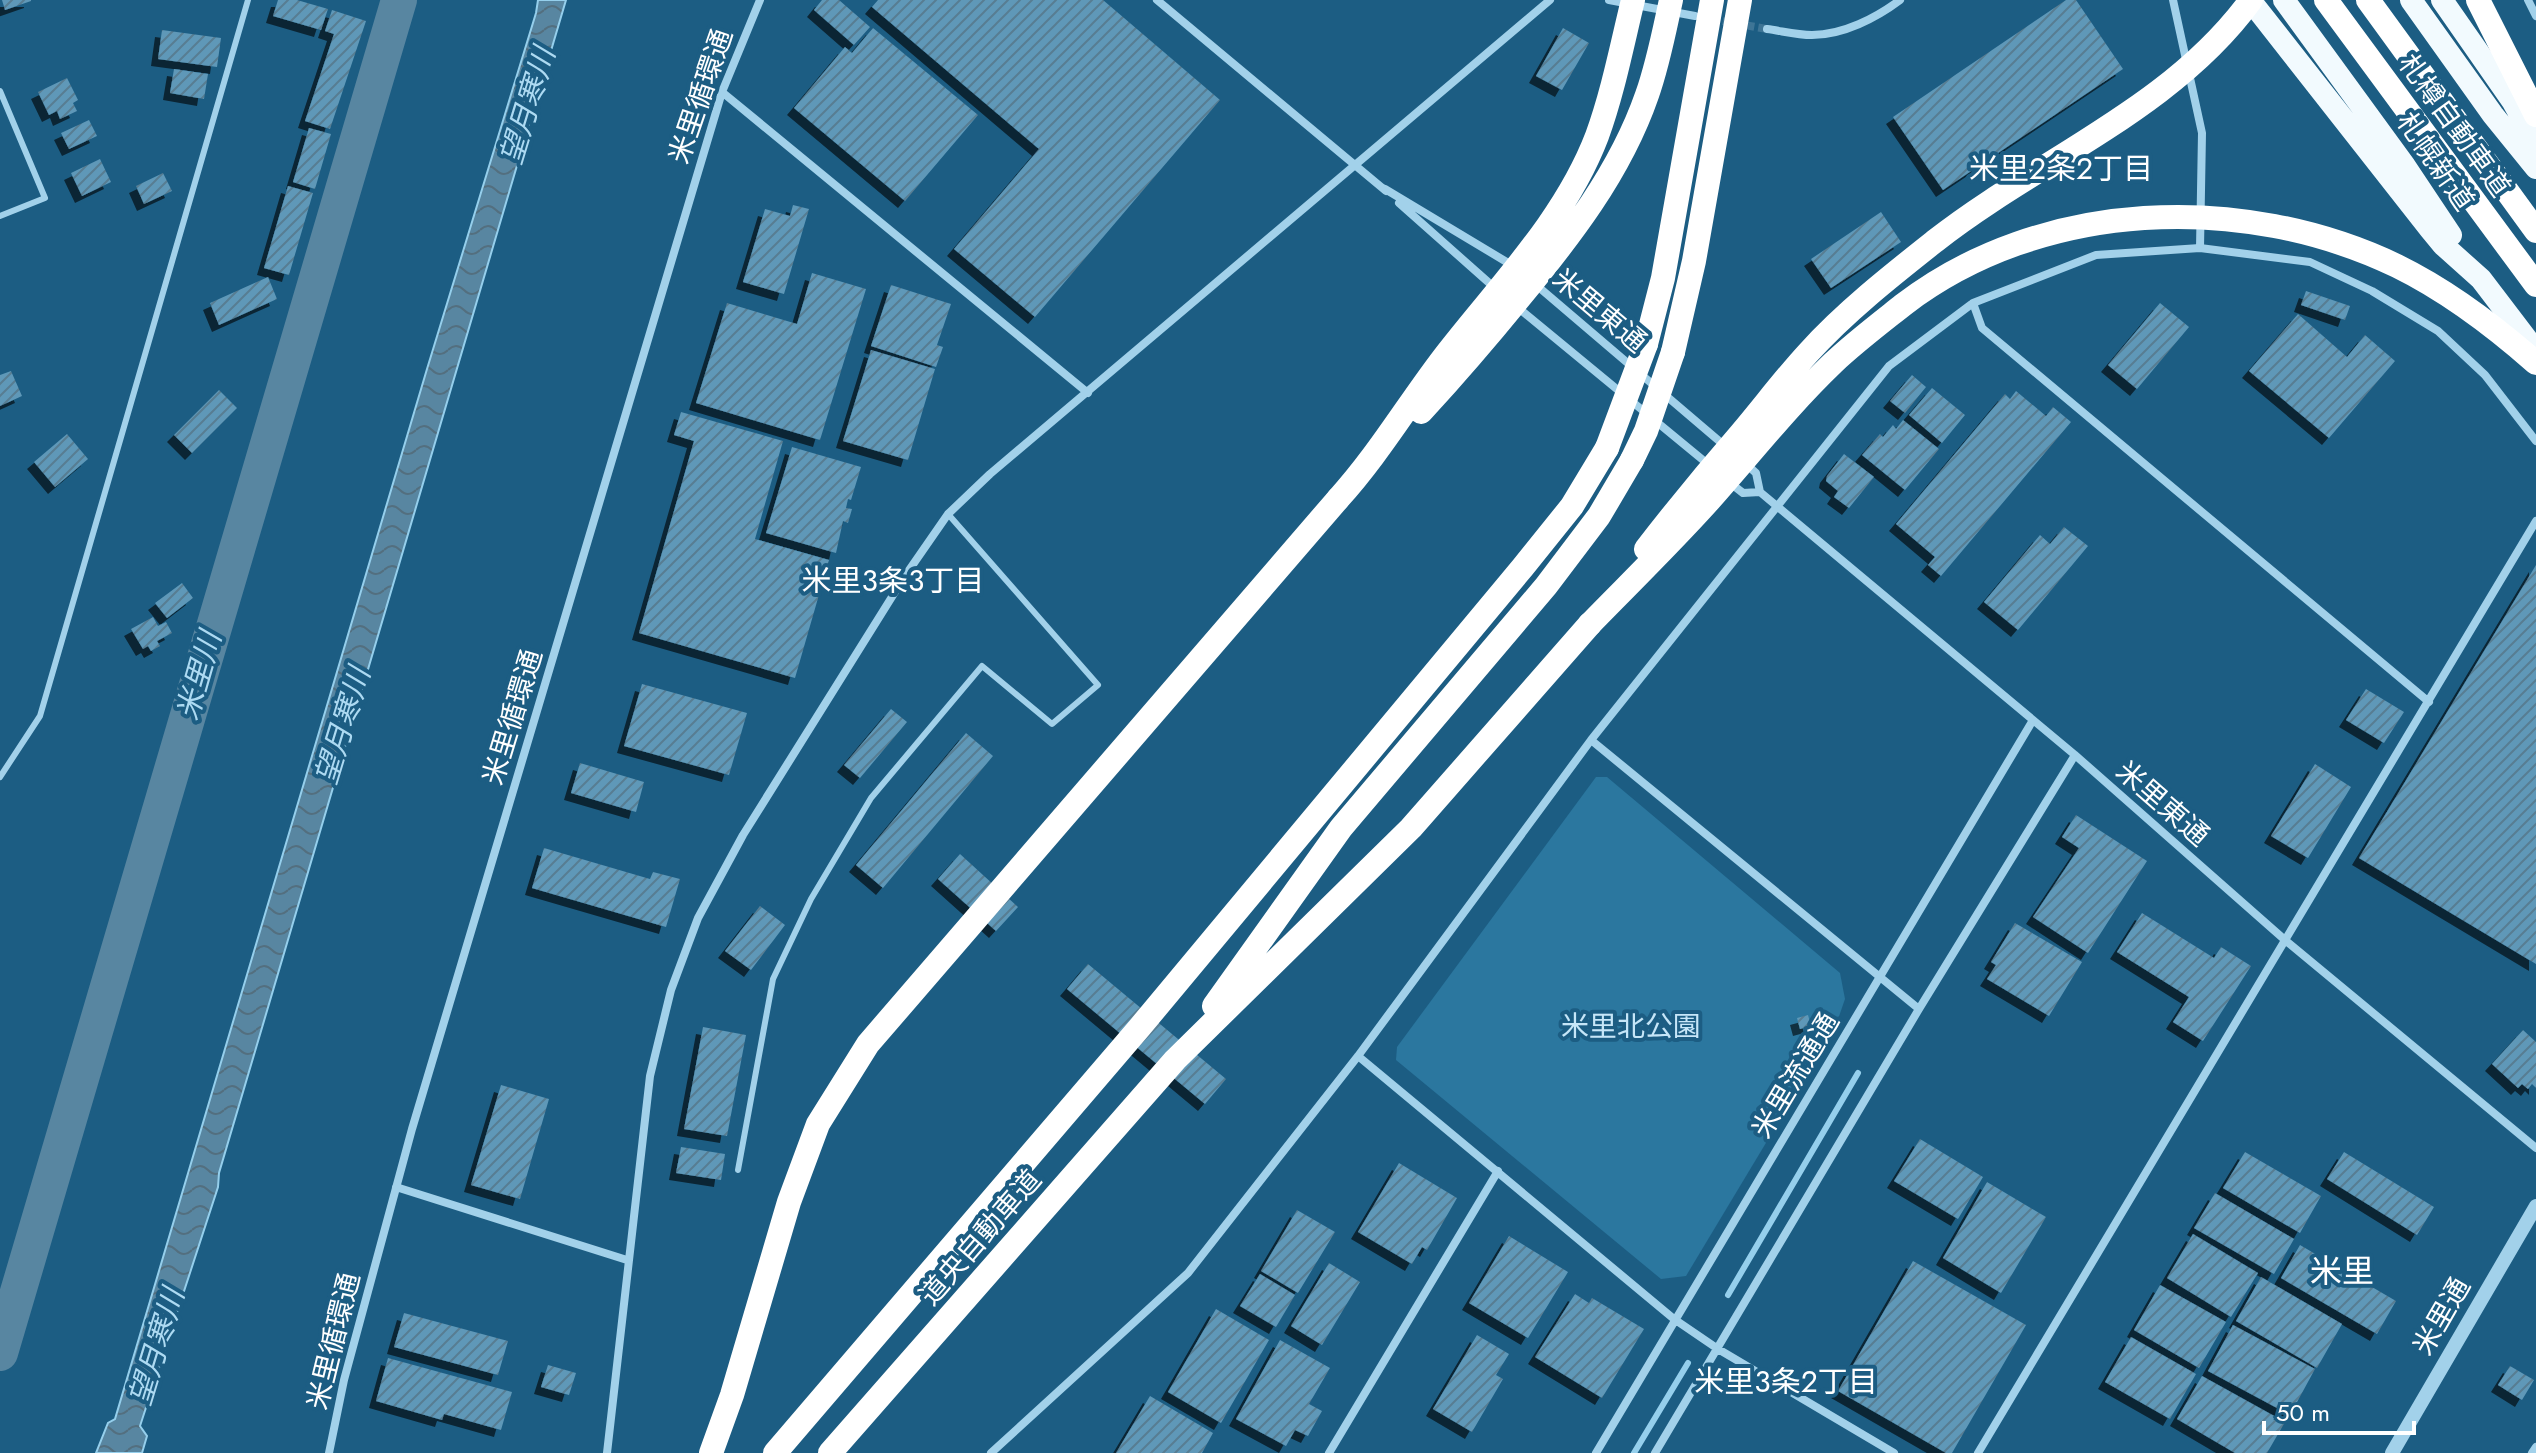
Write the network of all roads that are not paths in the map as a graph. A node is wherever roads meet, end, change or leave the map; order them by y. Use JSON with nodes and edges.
{"nodes":[{"id":1,"x":248,"y":0,"type":"edge"},
{"id":2,"x":760,"y":0,"type":"edge"},
{"id":3,"x":1157,"y":0,"type":"edge"},
{"id":4,"x":1550,"y":0,"type":"edge"},
{"id":5,"x":1609,"y":0,"type":"edge"},
{"id":6,"x":1633,"y":0,"type":"edge"},
{"id":7,"x":1671,"y":0,"type":"edge"},
{"id":8,"x":1740,"y":0,"type":"edge"},
{"id":9,"x":1900,"y":0,"type":"edge"},
{"id":10,"x":2173,"y":0,"type":"edge"},
{"id":11,"x":2251,"y":0,"type":"edge"},
{"id":12,"x":2284,"y":0,"type":"edge"},
{"id":13,"x":2326,"y":0,"type":"edge"},
{"id":14,"x":2368,"y":0,"type":"edge"},
{"id":15,"x":2411,"y":0,"type":"edge"},
{"id":16,"x":2442,"y":0,"type":"edge"},
{"id":17,"x":2478,"y":0,"type":"edge"},
{"id":18,"x":2528,"y":0,"type":"edge"},
{"id":19,"x":1704,"y":8,"type":"edge"},
{"id":20,"x":2536,"y":16,"type":"edge"},
{"id":21,"x":1767,"y":29,"type":"tunnel mouth"},
{"id":22,"x":0,"y":91,"type":"edge"},
{"id":23,"x":722,"y":92,"type":"junction"},
{"id":24,"x":2536,"y":115,"type":"edge"},
{"id":25,"x":2536,"y":143,"type":"edge"},
{"id":26,"x":1355,"y":166,"type":"junction"},
{"id":27,"x":2536,"y":168,"type":"edge"},
{"id":28,"x":1385,"y":189,"type":"junction"},
{"id":29,"x":0,"y":216,"type":"edge"},
{"id":30,"x":2536,"y":231,"type":"edge"},
{"id":31,"x":2200,"y":248,"type":"junction"},
{"id":32,"x":2481,"y":279,"type":"junction"},
{"id":33,"x":2536,"y":285,"type":"edge"},
{"id":34,"x":1973,"y":303,"type":"junction"},
{"id":35,"x":2536,"y":351,"type":"edge"},
{"id":36,"x":2536,"y":363,"type":"edge"},
{"id":37,"x":1088,"y":393,"type":"junction"},
{"id":38,"x":2536,"y":441,"type":"edge"},
{"id":39,"x":1358,"y":477,"type":"junction"},
{"id":40,"x":1760,"y":492,"type":"junction"},
{"id":41,"x":1777,"y":506,"type":"junction"},
{"id":42,"x":948,"y":514,"type":"junction"},
{"id":43,"x":2536,"y":521,"type":"edge"},
{"id":44,"x":1590,"y":624,"type":"junction"},
{"id":45,"x":2429,"y":702,"type":"junction"},
{"id":46,"x":2033,"y":720,"type":"junction"},
{"id":47,"x":1591,"y":740,"type":"junction"},
{"id":48,"x":2075,"y":755,"type":"junction"},
{"id":49,"x":0,"y":777,"type":"edge"},
{"id":50,"x":2285,"y":940,"type":"junction"},
{"id":51,"x":1880,"y":975,"type":"junction"},
{"id":52,"x":1919,"y":1009,"type":"junction"},
{"id":53,"x":1358,"y":1056,"type":"junction"},
{"id":54,"x":1175,"y":1060,"type":"junction"},
{"id":55,"x":2536,"y":1148,"type":"edge"},
{"id":56,"x":738,"y":1170,"type":"dead end"},
{"id":57,"x":1498,"y":1171,"type":"junction"},
{"id":58,"x":396,"y":1187,"type":"junction"},
{"id":59,"x":2536,"y":1206,"type":"edge"},
{"id":60,"x":627,"y":1260,"type":"junction"},
{"id":61,"x":1674,"y":1319,"type":"junction"},
{"id":62,"x":1718,"y":1349,"type":"junction"},
{"id":63,"x":2536,"y":1447,"type":"edge"},
{"id":64,"x":329,"y":1453,"type":"edge"},
{"id":65,"x":607,"y":1453,"type":"edge"},
{"id":66,"x":711,"y":1453,"type":"edge"},
{"id":67,"x":775,"y":1453,"type":"edge"},
{"id":68,"x":830,"y":1453,"type":"edge"},
{"id":69,"x":991,"y":1453,"type":"edge"},
{"id":70,"x":1329,"y":1453,"type":"edge"},
{"id":71,"x":1596,"y":1453,"type":"edge"},
{"id":72,"x":1655,"y":1453,"type":"edge"},
{"id":73,"x":1894,"y":1453,"type":"edge"},
{"id":74,"x":1978,"y":1453,"type":"edge"},
{"id":75,"x":2392,"y":1453,"type":"edge"},
{"id":76,"x":2532,"y":1453,"type":"edge"}],
"edges":[{"from":1,"to":49,"type":"lane"},
{"from":2,"to":23,"type":"street","name":"米里循環通"},
{"from":3,"to":26,"type":"street","name":"米里東通"},
{"from":4,"to":26,"type":"street"},
{"from":5,"to":19,"type":"street"},
{"from":6,"to":39,"type":"highway","bridge":true},
{"from":7,"to":39,"type":"highway","bridge":true},
{"from":8,"to":54,"type":"highway","bridge":true},
{"from":9,"to":21,"type":"street"},
{"from":10,"to":31,"type":"street"},
{"from":11,"to":32,"type":"highway","name":"札幌新道"},
{"from":11,"to":44,"type":"highway","bridge":true},
{"from":12,"to":32,"type":"highway","name":"札幌新道"},
{"from":13,"to":33,"type":"highway","name":"札樽自動車道"},
{"from":14,"to":30,"type":"highway","name":"札樽自動車道"},
{"from":15,"to":27,"type":"highway"},
{"from":16,"to":25,"type":"highway"},
{"from":17,"to":24,"type":"highway"},
{"from":18,"to":20,"type":"street"},
{"from":19,"to":67,"type":"highway","bridge":true},
{"from":22,"to":29,"type":"lane"},
{"from":23,"to":37,"type":"street"},
{"from":23,"to":58,"type":"street","name":"米里循環通"},
{"from":26,"to":28,"type":"street","name":"米里東通"},
{"from":26,"to":37,"type":"street"},
{"from":28,"to":40,"type":"street","name":"米里東通"},
{"from":28,"to":40,"type":"street","name":"米里東通"},
{"from":31,"to":34,"type":"street"},
{"from":31,"to":38,"type":"street"},
{"from":32,"to":35,"type":"highway","name":"札幌新道"},
{"from":34,"to":41,"type":"street"},
{"from":34,"to":45,"type":"street"},
{"from":36,"to":44,"type":"highway","bridge":true},
{"from":37,"to":42,"type":"street"},
{"from":39,"to":66,"type":"highway","bridge":true},
{"from":40,"to":41,"type":"street","name":"米里東通"},
{"from":41,"to":46,"type":"street","name":"米里東通"},
{"from":41,"to":47,"type":"street"},
{"from":42,"to":56,"type":"lane"},
{"from":42,"to":60,"type":"street"},
{"from":43,"to":45,"type":"street"},
{"from":44,"to":54,"type":"highway"},
{"from":45,"to":50,"type":"street"},
{"from":46,"to":48,"type":"street","name":"米里東通"},
{"from":46,"to":51,"type":"street","name":"米里流通通"},
{"from":47,"to":51,"type":"street"},
{"from":47,"to":53,"type":"street"},
{"from":48,"to":50,"type":"street","name":"米里東通"},
{"from":48,"to":52,"type":"street"},
{"from":50,"to":55,"type":"street","name":"米里東通"},
{"from":50,"to":74,"type":"street"},
{"from":51,"to":52,"type":"street"},
{"from":51,"to":61,"type":"street","name":"米里流通通"},
{"from":52,"to":62,"type":"street"},
{"from":53,"to":57,"type":"street"},
{"from":53,"to":69,"type":"street"},
{"from":54,"to":68,"type":"highway","name":"道央自動車道"},
{"from":57,"to":61,"type":"street"},
{"from":57,"to":70,"type":"street"},
{"from":58,"to":60,"type":"street"},
{"from":58,"to":64,"type":"street","name":"米里循環通"},
{"from":59,"to":75,"type":"street","name":"米里通"},
{"from":60,"to":65,"type":"street"},
{"from":61,"to":62,"type":"street"},
{"from":61,"to":71,"type":"street","name":"米里流通通"},
{"from":62,"to":72,"type":"street"},
{"from":62,"to":73,"type":"street"},
{"from":63,"to":76,"type":"street"}]}
